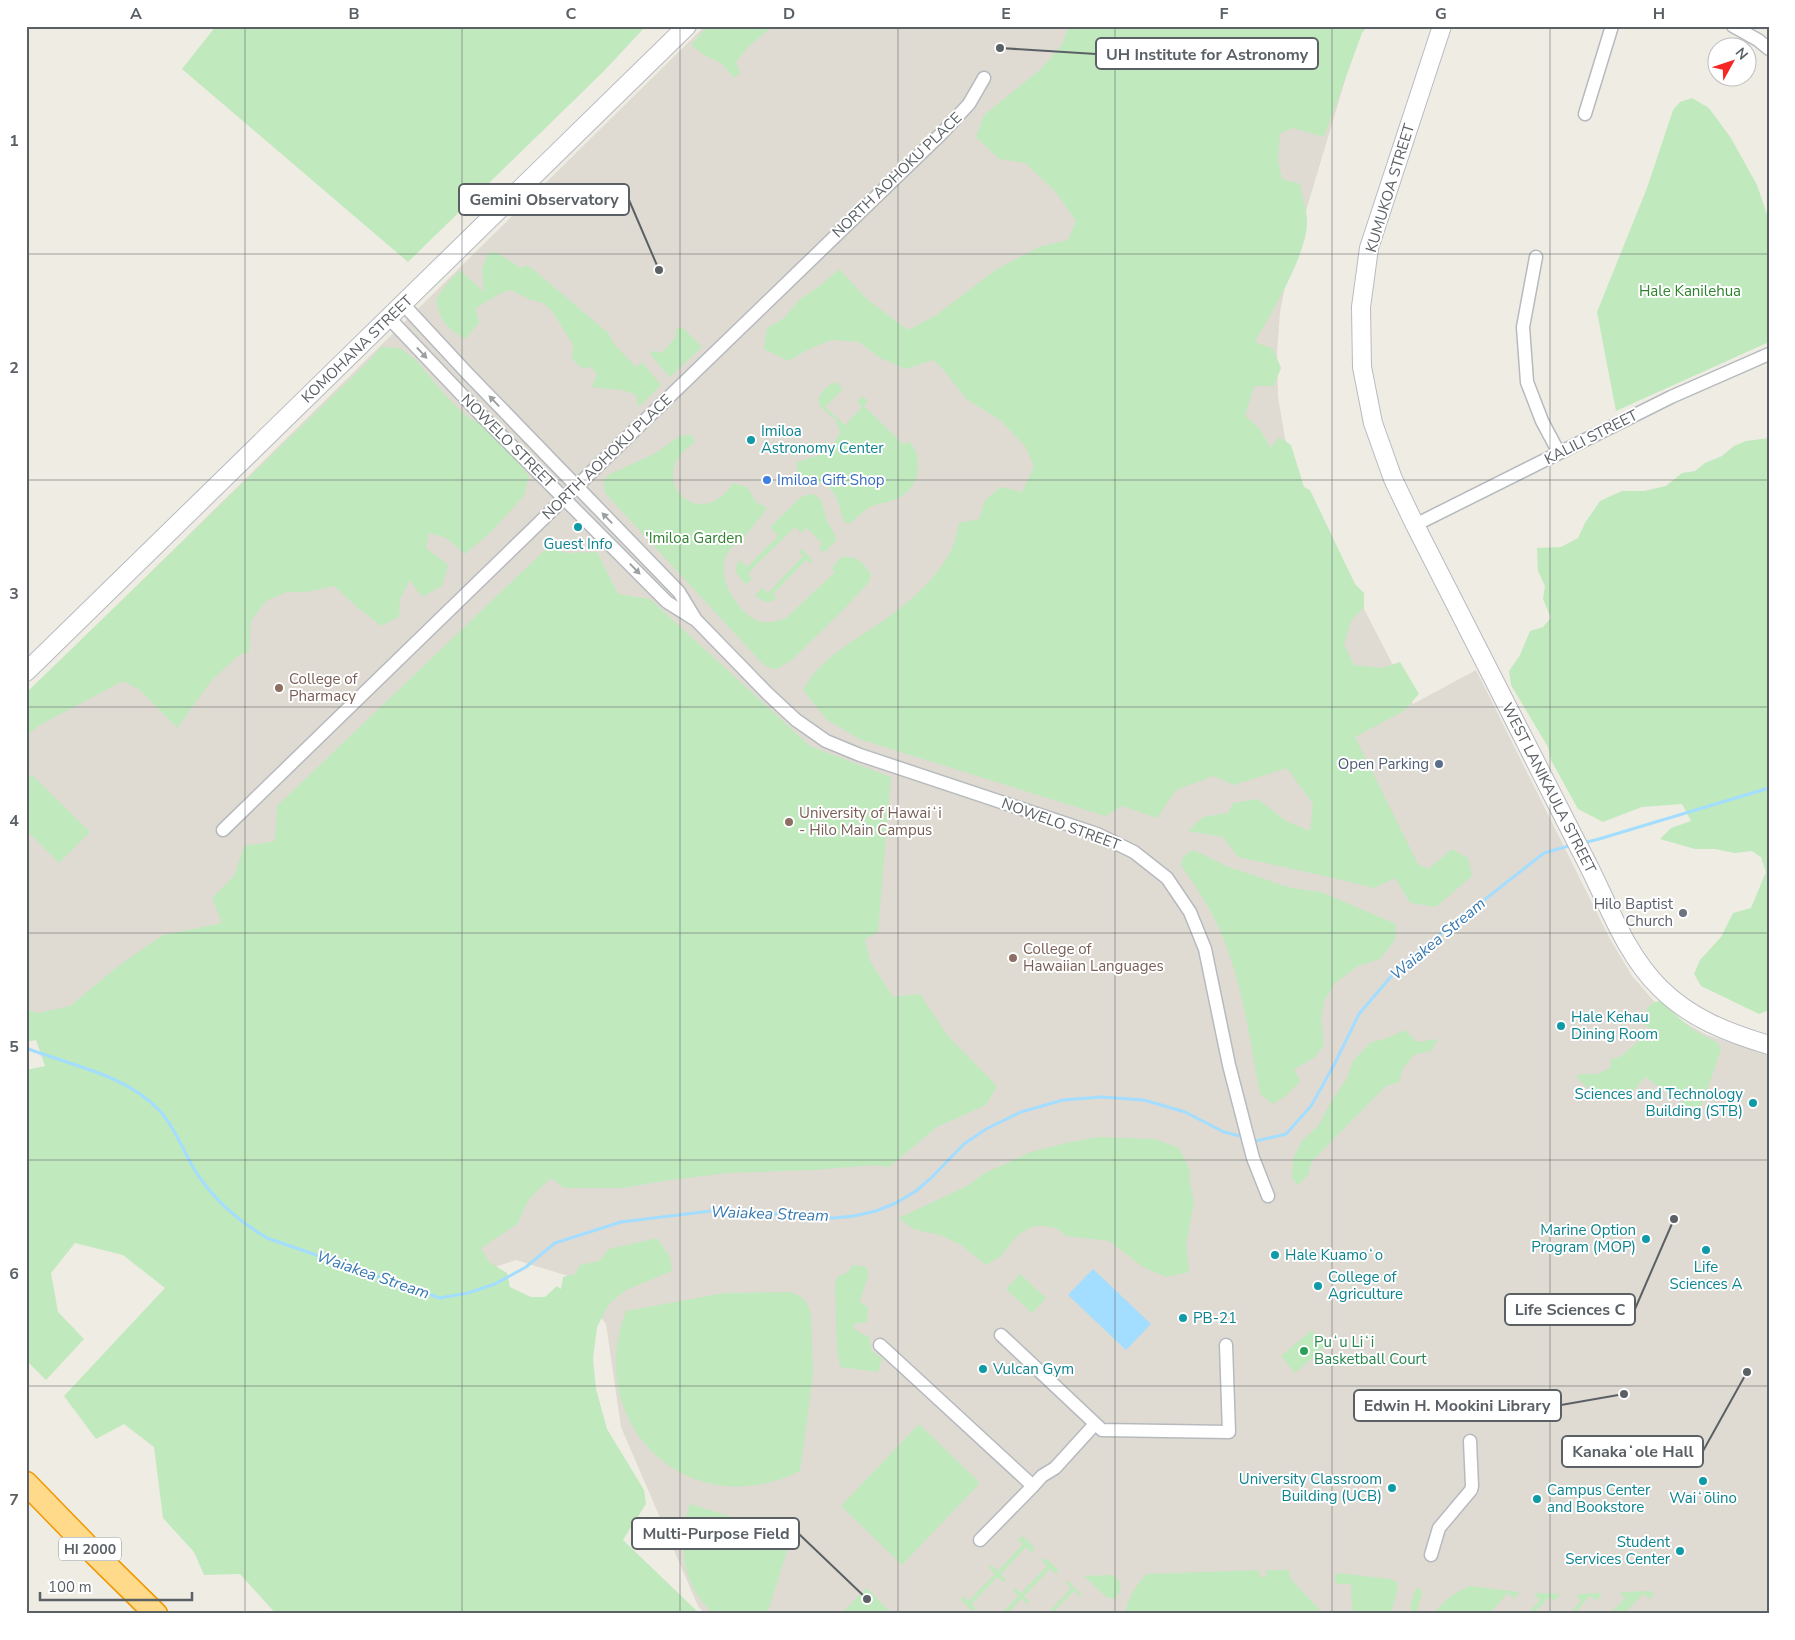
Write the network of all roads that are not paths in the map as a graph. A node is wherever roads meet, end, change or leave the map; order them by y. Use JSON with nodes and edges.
{"nodes":[{"id":1,"x":687,"y":26,"type":"edge"},
{"id":2,"x":1442,"y":26,"type":"edge"},
{"id":3,"x":1612,"y":26,"type":"edge"},
{"id":4,"x":1733,"y":26,"type":"edge"},
{"id":5,"x":1769,"y":49,"type":"edge"},
{"id":6,"x":984,"y":78,"type":"dead end"},
{"id":7,"x":1585,"y":114,"type":"dead end"},
{"id":8,"x":1536,"y":257,"type":"dead end"},
{"id":9,"x":403,"y":304,"type":"junction"},
{"id":10,"x":389,"y":318,"type":"junction"},
{"id":11,"x":1769,"y":354,"type":"edge"},
{"id":12,"x":1559,"y":453,"type":"junction"},
{"id":13,"x":576,"y":486,"type":"junction"},
{"id":14,"x":565,"y":498,"type":"junction"},
{"id":15,"x":1415,"y":525,"type":"junction"},
{"id":16,"x":696,"y":620,"type":"junction"},
{"id":17,"x":26,"y":672,"type":"edge"},
{"id":18,"x":223,"y":830,"type":"dead end"},
{"id":19,"x":1769,"y":1045,"type":"edge"},
{"id":20,"x":1268,"y":1196,"type":"dead end"},
{"id":21,"x":1001,"y":1336,"type":"dead end"},
{"id":22,"x":880,"y":1344,"type":"dead end"},
{"id":23,"x":1226,"y":1345,"type":"dead end"},
{"id":24,"x":1095,"y":1424,"type":"junction"},
{"id":25,"x":1470,"y":1441,"type":"dead end"},
{"id":26,"x":26,"y":1483,"type":"edge"},
{"id":27,"x":1033,"y":1486,"type":"junction"},
{"id":28,"x":980,"y":1540,"type":"dead end"},
{"id":29,"x":1431,"y":1555,"type":"dead end"},
{"id":30,"x":156,"y":1614,"type":"edge"}],
"edges":[{"from":1,"to":9,"type":"street","name":"KOMOHANA STREET"},
{"from":2,"to":15,"type":"street","name":"KUMUKOA STREET"},
{"from":3,"to":7,"type":"street"},
{"from":4,"to":5,"type":"street"},
{"from":6,"to":13,"type":"street","name":"NORTH AOHOKU PLACE"},
{"from":8,"to":12,"type":"street"},
{"from":9,"to":10,"type":"street","name":"KOMOHANA STREET"},
{"from":13,"to":9,"type":"street","name":"NOWELO STREET","one_way":true},
{"from":10,"to":14,"type":"street","name":"NOWELO STREET","one_way":true},
{"from":10,"to":17,"type":"street","name":"KOMOHANA STREET"},
{"from":11,"to":12,"type":"street","name":"KALILI STREET"},
{"from":12,"to":15,"type":"street","name":"KALILI STREET"},
{"from":13,"to":14,"type":"street","name":"NORTH AOHOKU PLACE"},
{"from":16,"to":13,"type":"street","name":"NOWELO STREET","one_way":true},
{"from":14,"to":16,"type":"street","name":"NOWELO STREET","one_way":true},
{"from":14,"to":18,"type":"street","name":"NORTH AOHOKU PLACE"},
{"from":15,"to":19,"type":"street","name":"WEST LANIKAULA STREET"},
{"from":16,"to":20,"type":"street","name":"NOWELO STREET"},
{"from":21,"to":24,"type":"street"},
{"from":22,"to":27,"type":"street"},
{"from":23,"to":24,"type":"street"},
{"from":24,"to":27,"type":"street"},
{"from":25,"to":29,"type":"street"},
{"from":26,"to":30,"type":"highway","number":"HI 2000"},
{"from":27,"to":28,"type":"street"}]}
